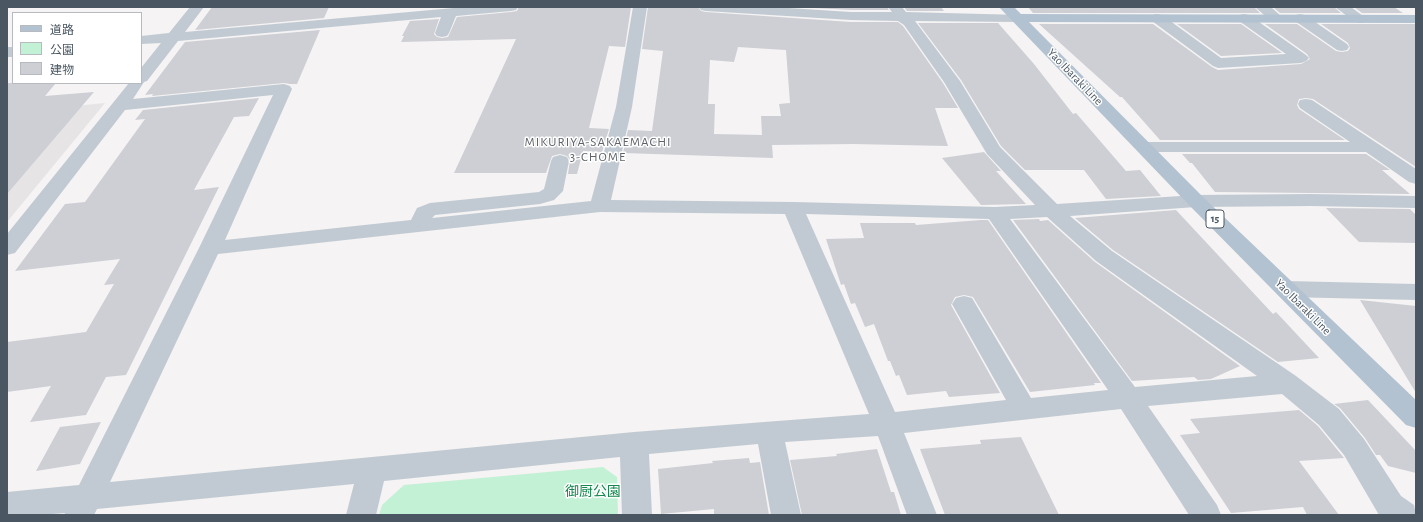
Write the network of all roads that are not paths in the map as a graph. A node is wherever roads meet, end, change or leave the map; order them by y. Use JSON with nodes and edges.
{"nodes":[{"id":1,"x":197,"y":7,"type":"edge"},
{"id":2,"x":511,"y":7,"type":"edge"},
{"id":3,"x":640,"y":7,"type":"edge"},
{"id":4,"x":706,"y":7,"type":"edge"},
{"id":5,"x":1262,"y":7,"type":"edge"},
{"id":6,"x":1342,"y":7,"type":"edge"},
{"id":7,"x":422,"y":11,"type":"edge"},
{"id":8,"x":899,"y":12,"type":"edge"},
{"id":9,"x":1011,"y":12,"type":"edge"},
{"id":10,"x":450,"y":13,"type":"junction"},
{"id":11,"x":1157,"y":18,"type":"junction"},
{"id":12,"x":1244,"y":18,"type":"junction"},
{"id":13,"x":1276,"y":18,"type":"junction"},
{"id":14,"x":1300,"y":18,"type":"junction"},
{"id":15,"x":1360,"y":18,"type":"junction"},
{"id":16,"x":1416,"y":19,"type":"edge"},
{"id":17,"x":442,"y":33,"type":"dead end"},
{"id":18,"x":174,"y":36,"type":"junction"},
{"id":19,"x":142,"y":40,"type":"edge"},
{"id":20,"x":1342,"y":47,"type":"dead end"},
{"id":21,"x":142,"y":77,"type":"edge"},
{"id":22,"x":136,"y":84,"type":"edge"},
{"id":23,"x":1306,"y":104,"type":"dead end"},
{"id":24,"x":120,"y":105,"type":"junction"},
{"id":25,"x":1144,"y":147,"type":"junction"},
{"id":26,"x":1370,"y":147,"type":"junction"},
{"id":27,"x":558,"y":167,"type":"dead end"},
{"id":28,"x":1416,"y":178,"type":"edge"},
{"id":29,"x":1196,"y":201,"type":"junction"},
{"id":30,"x":1416,"y":202,"type":"edge"},
{"id":31,"x":600,"y":206,"type":"junction"},
{"id":32,"x":793,"y":208,"type":"junction"},
{"id":33,"x":1052,"y":211,"type":"junction"},
{"id":34,"x":995,"y":213,"type":"junction"},
{"id":35,"x":419,"y":225,"type":"junction"},
{"id":36,"x":7,"y":248,"type":"edge"},
{"id":37,"x":210,"y":248,"type":"junction"},
{"id":38,"x":1286,"y":289,"type":"junction"},
{"id":39,"x":1416,"y":292,"type":"edge"},
{"id":40,"x":964,"y":304,"type":"dead end"},
{"id":41,"x":1287,"y":383,"type":"junction"},
{"id":42,"x":1128,"y":398,"type":"junction"},
{"id":43,"x":1024,"y":409,"type":"junction"},
{"id":44,"x":1412,"y":410,"type":"edge"},
{"id":45,"x":887,"y":424,"type":"junction"},
{"id":46,"x":769,"y":432,"type":"junction"},
{"id":47,"x":634,"y":444,"type":"junction"},
{"id":48,"x":372,"y":470,"type":"junction"},
{"id":49,"x":7,"y":505,"type":"edge"},
{"id":50,"x":84,"y":506,"type":"edge"},
{"id":51,"x":361,"y":515,"type":"edge"},
{"id":52,"x":637,"y":515,"type":"edge"},
{"id":53,"x":786,"y":515,"type":"edge"},
{"id":54,"x":922,"y":515,"type":"edge"},
{"id":55,"x":1206,"y":515,"type":"edge"},
{"id":56,"x":1403,"y":515,"type":"edge"}],
"edges":[{"from":1,"to":18,"type":"street"},
{"from":2,"to":10,"type":"street"},
{"from":3,"to":31,"type":"street"},
{"from":4,"to":8,"type":"street"},
{"from":5,"to":13,"type":"street"},
{"from":6,"to":15,"type":"street"},
{"from":7,"to":10,"type":"street"},
{"from":7,"to":18,"type":"street"},
{"from":8,"to":9,"type":"street"},
{"from":8,"to":33,"type":"street"},
{"from":9,"to":11,"type":"main road"},
{"from":9,"to":25,"type":"main road","name":"Yao Ibaraki Line","number":"15"},
{"from":10,"to":17,"type":"street"},
{"from":11,"to":12,"type":"main road"},
{"from":11,"to":12,"type":"street"},
{"from":12,"to":13,"type":"main road"},
{"from":13,"to":14,"type":"main road"},
{"from":14,"to":15,"type":"main road"},
{"from":14,"to":20,"type":"street"},
{"from":15,"to":16,"type":"main road"},
{"from":18,"to":19,"type":"street"},
{"from":18,"to":21,"type":"street"},
{"from":22,"to":24,"type":"street"},
{"from":23,"to":26,"type":"street"},
{"from":24,"to":36,"type":"street"},
{"from":24,"to":37,"type":"street"},
{"from":25,"to":26,"type":"street"},
{"from":25,"to":29,"type":"main road","name":"Yao Ibaraki Line","number":"15"},
{"from":26,"to":28,"type":"street"},
{"from":27,"to":35,"type":"street"},
{"from":29,"to":30,"type":"street"},
{"from":29,"to":33,"type":"street"},
{"from":29,"to":38,"type":"main road","name":"Yao Ibaraki Line","number":"15"},
{"from":31,"to":32,"type":"street"},
{"from":31,"to":35,"type":"street"},
{"from":32,"to":34,"type":"street"},
{"from":32,"to":45,"type":"street"},
{"from":33,"to":34,"type":"street"},
{"from":33,"to":41,"type":"street"},
{"from":34,"to":42,"type":"street"},
{"from":35,"to":37,"type":"street"},
{"from":37,"to":50,"type":"street"},
{"from":38,"to":39,"type":"street"},
{"from":38,"to":44,"type":"main road","name":"Yao Ibaraki Line","number":"15"},
{"from":40,"to":43,"type":"street"},
{"from":41,"to":42,"type":"street"},
{"from":41,"to":56,"type":"street"},
{"from":42,"to":43,"type":"street"},
{"from":42,"to":55,"type":"street"},
{"from":43,"to":45,"type":"street"},
{"from":45,"to":46,"type":"street"},
{"from":45,"to":54,"type":"street"},
{"from":46,"to":47,"type":"street"},
{"from":46,"to":53,"type":"street"},
{"from":47,"to":48,"type":"street"},
{"from":47,"to":52,"type":"street"},
{"from":48,"to":50,"type":"street"},
{"from":48,"to":51,"type":"street"},
{"from":49,"to":50,"type":"street"}]}
